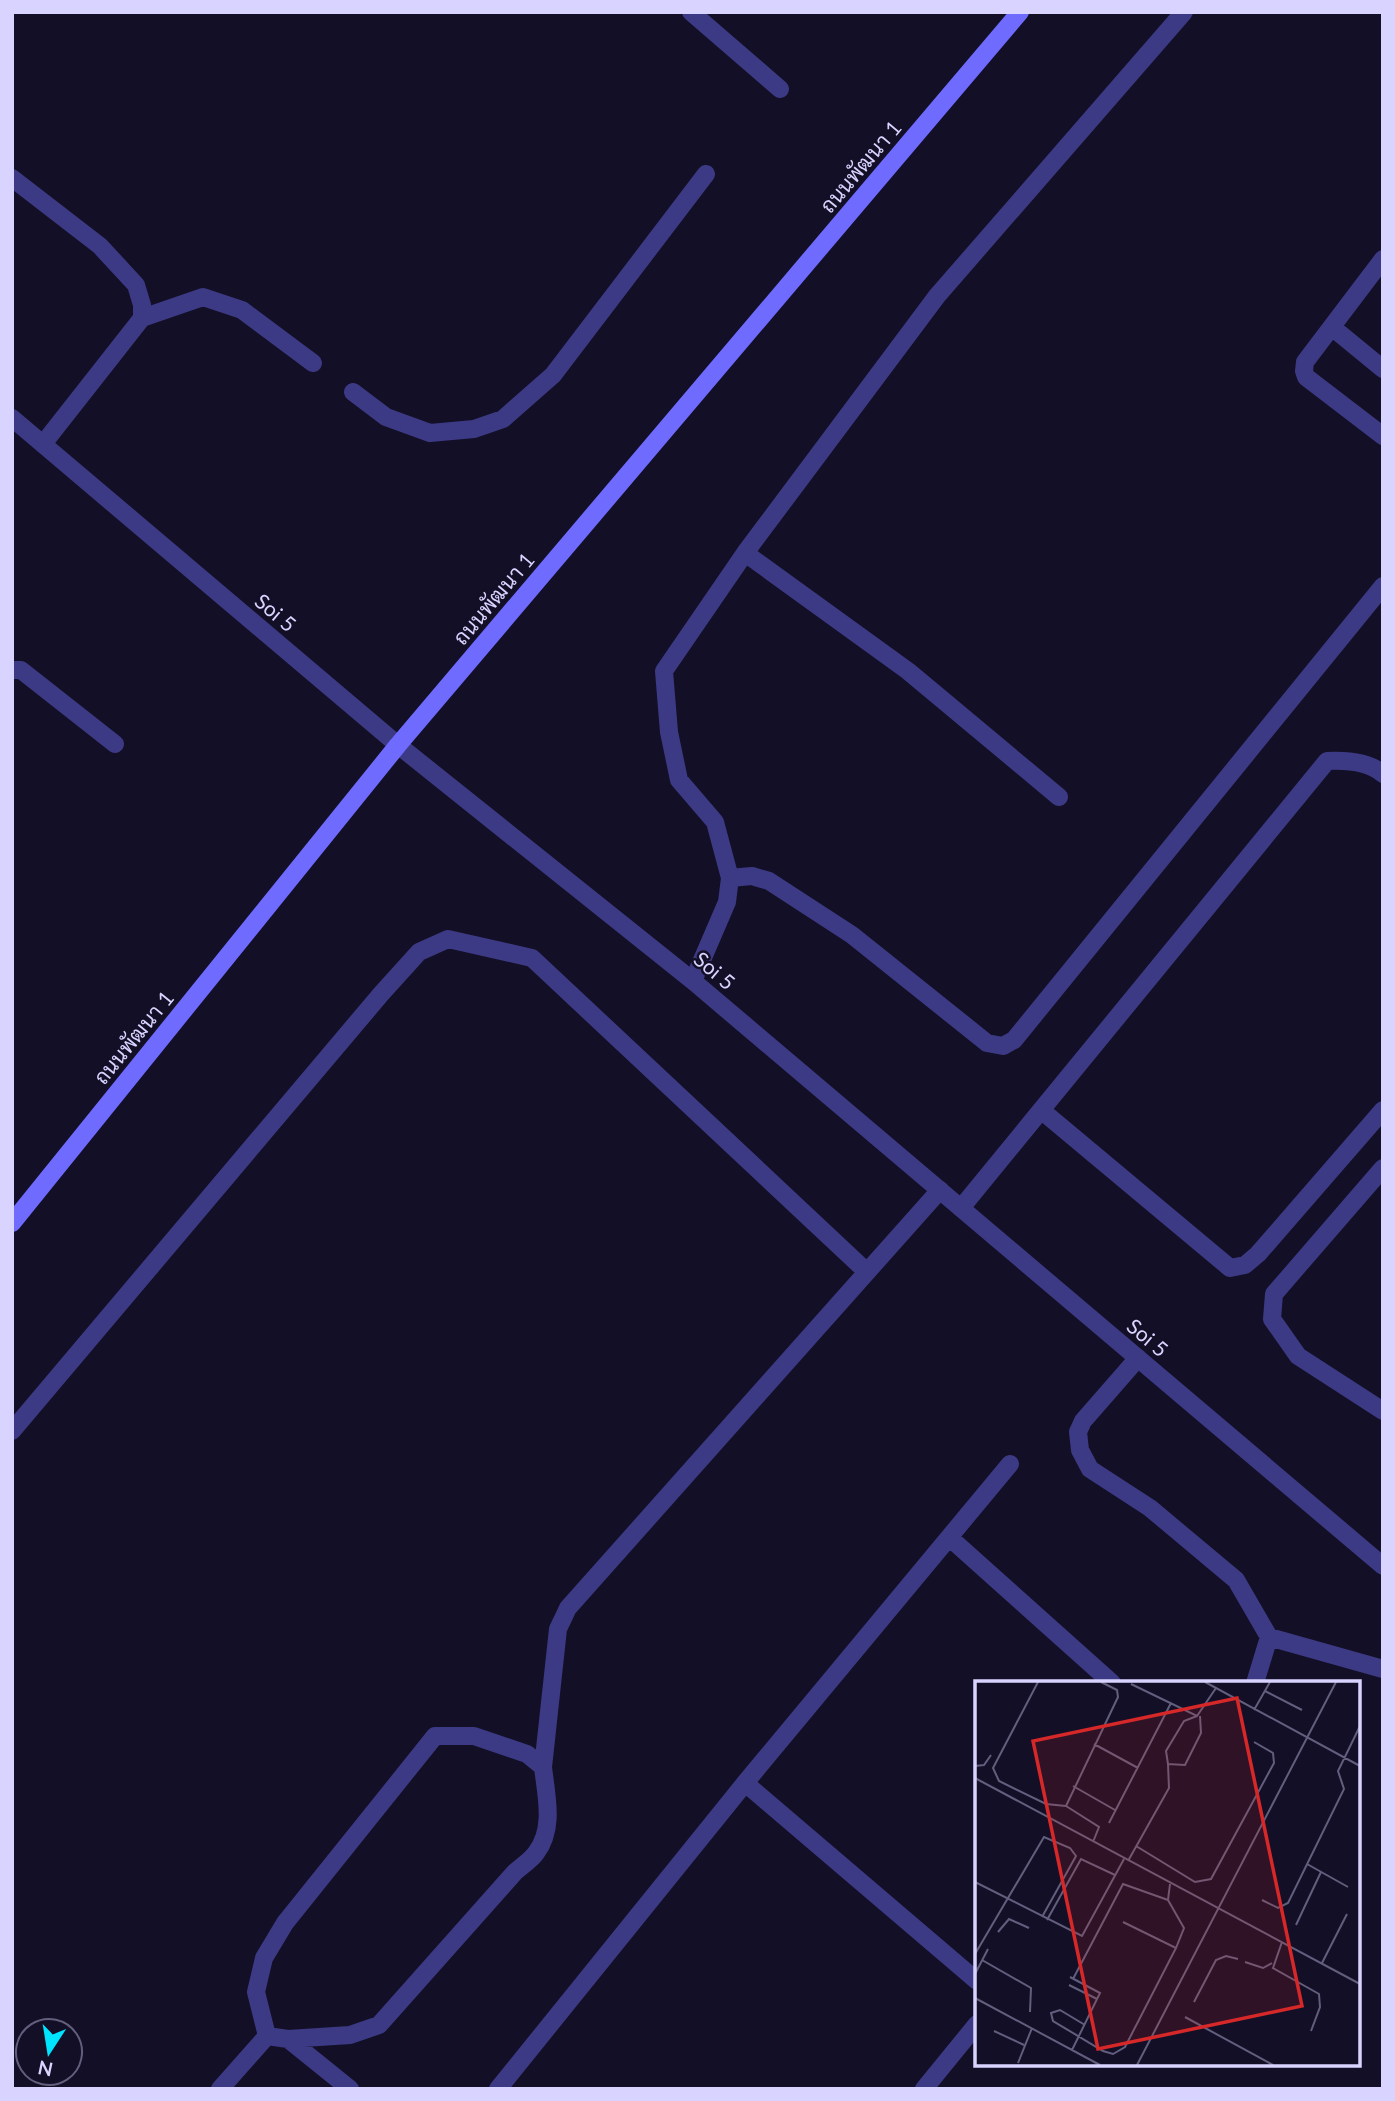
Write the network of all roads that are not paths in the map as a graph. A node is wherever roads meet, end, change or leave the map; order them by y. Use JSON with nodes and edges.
{"nodes":[{"id":1,"x":691,"y":12,"type":"edge"},
{"id":2,"x":1020,"y":12,"type":"edge"},
{"id":3,"x":1184,"y":12,"type":"edge"},
{"id":4,"x":780,"y":89,"type":"dead end"},
{"id":5,"x":706,"y":174,"type":"dead end"},
{"id":6,"x":12,"y":178,"type":"edge"},
{"id":7,"x":1383,"y":259,"type":"edge"},
{"id":8,"x":142,"y":318,"type":"junction"},
{"id":9,"x":1333,"y":328,"type":"junction"},
{"id":10,"x":313,"y":363,"type":"dead end"},
{"id":11,"x":1383,"y":369,"type":"edge"},
{"id":12,"x":353,"y":392,"type":"dead end"},
{"id":13,"x":12,"y":418,"type":"edge"},
{"id":14,"x":1383,"y":436,"type":"edge"},
{"id":15,"x":43,"y":444,"type":"junction"},
{"id":16,"x":745,"y":553,"type":"junction"},
{"id":17,"x":1383,"y":586,"type":"edge"},
{"id":18,"x":12,"y":670,"type":"edge"},
{"id":19,"x":115,"y":744,"type":"dead end"},
{"id":20,"x":398,"y":745,"type":"junction"},
{"id":21,"x":1383,"y":774,"type":"edge"},
{"id":22,"x":1059,"y":797,"type":"dead end"},
{"id":23,"x":730,"y":878,"type":"junction"},
{"id":24,"x":696,"y":973,"type":"junction"},
{"id":25,"x":1041,"y":1110,"type":"junction"},
{"id":26,"x":1383,"y":1110,"type":"edge"},
{"id":27,"x":1383,"y":1168,"type":"edge"},
{"id":28,"x":940,"y":1190,"type":"junction"},
{"id":29,"x":961,"y":1208,"type":"junction"},
{"id":30,"x":12,"y":1223,"type":"edge"},
{"id":31,"x":867,"y":1272,"type":"junction"},
{"id":32,"x":1138,"y":1358,"type":"junction"},
{"id":33,"x":1383,"y":1411,"type":"edge"},
{"id":34,"x":12,"y":1431,"type":"edge"},
{"id":35,"x":1010,"y":1464,"type":"dead end"},
{"id":36,"x":950,"y":1538,"type":"junction"},
{"id":37,"x":1383,"y":1566,"type":"edge"},
{"id":38,"x":1269,"y":1636,"type":"junction"},
{"id":39,"x":1383,"y":1669,"type":"edge"},
{"id":40,"x":1110,"y":1681,"type":"edge"},
{"id":41,"x":1256,"y":1681,"type":"edge"},
{"id":42,"x":543,"y":1767,"type":"junction"},
{"id":43,"x":744,"y":1783,"type":"junction"},
{"id":44,"x":975,"y":1979,"type":"edge"},
{"id":45,"x":975,"y":2026,"type":"edge"},
{"id":46,"x":267,"y":2036,"type":"junction"},
{"id":47,"x":288,"y":2039,"type":"junction"},
{"id":48,"x":220,"y":2089,"type":"edge"},
{"id":49,"x":350,"y":2089,"type":"edge"},
{"id":50,"x":498,"y":2089,"type":"edge"},
{"id":51,"x":924,"y":2089,"type":"edge"}],
"edges":[{"from":1,"to":4,"type":"street"},
{"from":2,"to":20,"type":"main road","name":"ถนนพัฒนา 1"},
{"from":3,"to":16,"type":"street"},
{"from":5,"to":12,"type":"street"},
{"from":6,"to":8,"type":"street"},
{"from":7,"to":9,"type":"street"},
{"from":8,"to":10,"type":"street"},
{"from":8,"to":15,"type":"street"},
{"from":9,"to":11,"type":"street"},
{"from":9,"to":14,"type":"street"},
{"from":13,"to":15,"type":"street","name":"Soi 5"},
{"from":15,"to":20,"type":"street","name":"Soi 5"},
{"from":16,"to":22,"type":"street"},
{"from":16,"to":23,"type":"street"},
{"from":17,"to":23,"type":"street"},
{"from":18,"to":19,"type":"street"},
{"from":20,"to":24,"type":"street","name":"Soi 5"},
{"from":20,"to":30,"type":"main road","name":"ถนนพัฒนา 1"},
{"from":21,"to":25,"type":"street"},
{"from":23,"to":24,"type":"street"},
{"from":24,"to":28,"type":"street","name":"Soi 5"},
{"from":25,"to":26,"type":"street"},
{"from":25,"to":29,"type":"street"},
{"from":27,"to":33,"type":"street"},
{"from":28,"to":29,"type":"street","name":"Soi 5"},
{"from":28,"to":31,"type":"street"},
{"from":29,"to":32,"type":"street","name":"Soi 5"},
{"from":31,"to":34,"type":"street"},
{"from":31,"to":42,"type":"street"},
{"from":32,"to":37,"type":"street","name":"Soi 5"},
{"from":32,"to":38,"type":"street"},
{"from":35,"to":36,"type":"street"},
{"from":36,"to":40,"type":"street"},
{"from":36,"to":43,"type":"street"},
{"from":38,"to":39,"type":"street"},
{"from":38,"to":41,"type":"street"},
{"from":42,"to":46,"type":"street"},
{"from":42,"to":47,"type":"street"},
{"from":43,"to":44,"type":"street"},
{"from":43,"to":50,"type":"street"},
{"from":45,"to":51,"type":"street"},
{"from":46,"to":47,"type":"street"},
{"from":46,"to":48,"type":"street"},
{"from":47,"to":49,"type":"street"}]}
